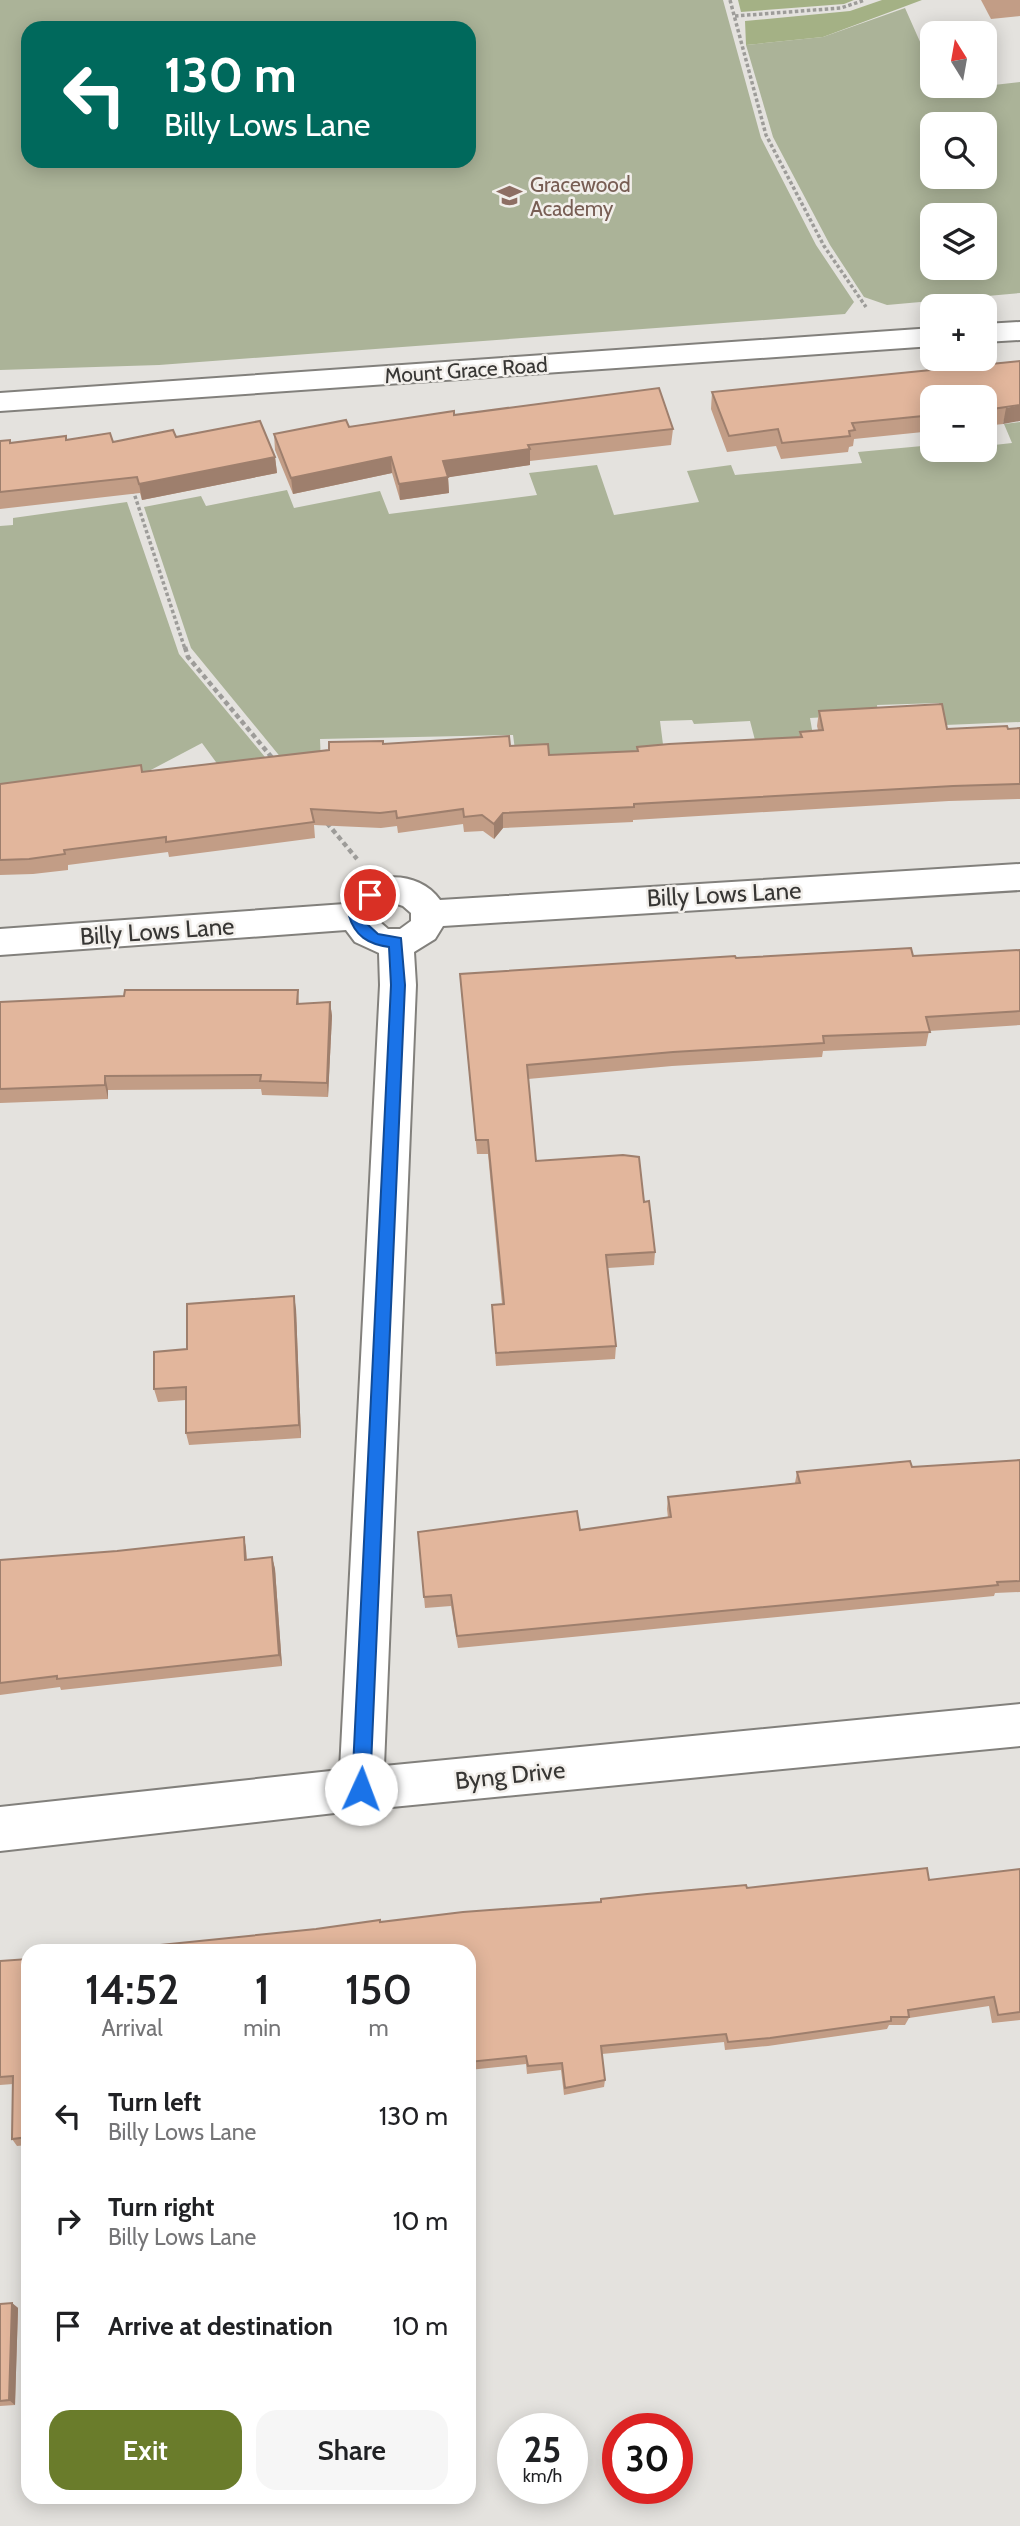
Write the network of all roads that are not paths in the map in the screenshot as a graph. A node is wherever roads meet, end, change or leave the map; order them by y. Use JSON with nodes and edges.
{"nodes":[{"id":1,"x":1020,"y":331,"type":"edge"},
{"id":2,"x":997,"y":332,"type":"edge"},
{"id":3,"x":920,"y":338,"type":"edge"},
{"id":4,"x":0,"y":402,"type":"edge"},
{"id":5,"x":1020,"y":877,"type":"edge"},
{"id":6,"x":428,"y":914,"type":"junction"},
{"id":7,"x":356,"y":916,"type":"junction"},
{"id":8,"x":0,"y":942,"type":"edge"},
{"id":9,"x":396,"y":942,"type":"junction"},
{"id":10,"x":1020,"y":1725,"type":"edge"},
{"id":11,"x":361,"y":1789,"type":"junction"},
{"id":12,"x":0,"y":1829,"type":"edge"}],
"edges":[{"from":1,"to":2,"type":"street"},
{"from":3,"to":4,"type":"street","name":"Mount Grace Road"},
{"from":5,"to":6,"type":"street","name":"Billy Lows Lane"},
{"from":6,"to":7,"type":"street"},
{"from":6,"to":9,"type":"street"},
{"from":7,"to":8,"type":"street","name":"Billy Lows Lane"},
{"from":7,"to":9,"type":"street"},
{"from":9,"to":11,"type":"street"},
{"from":10,"to":11,"type":"street","name":"Byng Drive"},
{"from":11,"to":12,"type":"street","name":"Byng Drive"}]}
